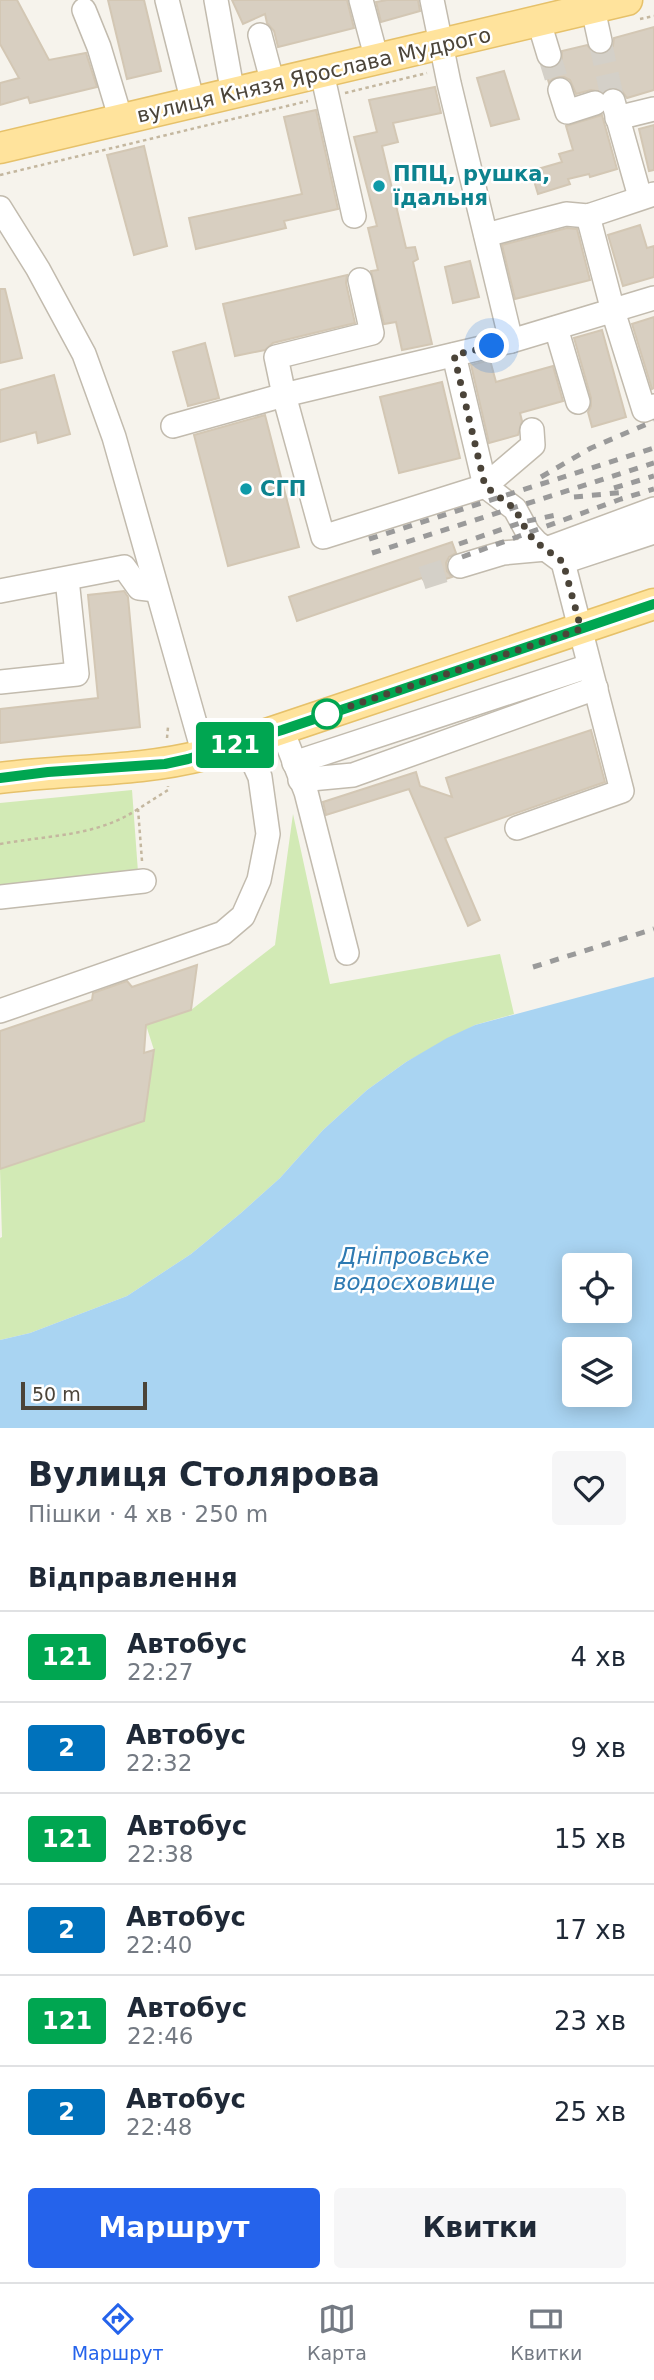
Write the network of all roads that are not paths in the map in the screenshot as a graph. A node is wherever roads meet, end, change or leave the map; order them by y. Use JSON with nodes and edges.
{"nodes":[{"id":1,"x":167,"y":0,"type":"edge"},
{"id":2,"x":216,"y":0,"type":"edge"},
{"id":3,"x":361,"y":0,"type":"edge"},
{"id":4,"x":432,"y":0,"type":"edge"},
{"id":5,"x":627,"y":0,"type":"edge"},
{"id":6,"x":593,"y":9,"type":"junction"},
{"id":7,"x":84,"y":10,"type":"dead end"},
{"id":8,"x":539,"y":22,"type":"junction"},
{"id":9,"x":260,"y":35,"type":"dead end"},
{"id":10,"x":600,"y":41,"type":"tunnel mouth"},
{"id":11,"x":441,"y":45,"type":"junction"},
{"id":12,"x":549,"y":55,"type":"tunnel mouth"},
{"id":13,"x":377,"y":60,"type":"junction"},
{"id":14,"x":322,"y":73,"type":"junction"},
{"id":15,"x":273,"y":84,"type":"junction"},
{"id":16,"x":560,"y":90,"type":"tunnel mouth"},
{"id":17,"x":233,"y":94,"type":"junction"},
{"id":18,"x":193,"y":103,"type":"junction"},
{"id":19,"x":608,"y":107,"type":"junction"},
{"id":20,"x":654,"y":109,"type":"edge"},
{"id":21,"x":121,"y":120,"type":"junction"},
{"id":22,"x":0,"y":148,"type":"edge"},
{"id":23,"x":647,"y":196,"type":"edge"},
{"id":24,"x":0,"y":208,"type":"edge"},
{"id":25,"x":354,"y":216,"type":"dead end"},
{"id":26,"x":588,"y":216,"type":"junction"},
{"id":27,"x":486,"y":235,"type":"junction"},
{"id":28,"x":360,"y":280,"type":"dead end"},
{"id":29,"x":654,"y":298,"type":"edge"},
{"id":30,"x":612,"y":311,"type":"junction"},
{"id":31,"x":556,"y":328,"type":"junction"},
{"id":32,"x":512,"y":341,"type":"junction"},
{"id":33,"x":454,"y":355,"type":"junction"},
{"id":34,"x":284,"y":395,"type":"junction"},
{"id":35,"x":578,"y":402,"type":"dead end"},
{"id":36,"x":654,"y":406,"type":"edge"},
{"id":37,"x":173,"y":425,"type":"dead end"},
{"id":38,"x":532,"y":430,"type":"dead end"},
{"id":39,"x":485,"y":486,"type":"junction"},
{"id":40,"x":654,"y":509,"type":"edge"},
{"id":41,"x":654,"y":532,"type":"edge"},
{"id":42,"x":554,"y":556,"type":"junction"},
{"id":43,"x":460,"y":566,"type":"tunnel mouth"},
{"id":44,"x":67,"y":579,"type":"junction"},
{"id":45,"x":156,"y":590,"type":"junction"},
{"id":46,"x":0,"y":591,"type":"edge"},
{"id":47,"x":654,"y":604,"type":"edge"},
{"id":48,"x":581,"y":629,"type":"junction"},
{"id":49,"x":589,"y":666,"type":"junction"},
{"id":50,"x":0,"y":682,"type":"edge"},
{"id":51,"x":596,"y":688,"type":"junction"},
{"id":52,"x":282,"y":730,"type":"junction"},
{"id":53,"x":244,"y":742,"type":"junction"},
{"id":54,"x":204,"y":755,"type":"junction"},
{"id":55,"x":297,"y":772,"type":"junction"},
{"id":56,"x":0,"y":778,"type":"edge"},
{"id":57,"x":517,"y":828,"type":"dead end"},
{"id":58,"x":144,"y":881,"type":"road end"},
{"id":59,"x":0,"y":897,"type":"edge"},
{"id":60,"x":347,"y":953,"type":"dead end"},
{"id":61,"x":0,"y":1011,"type":"edge"}],
"edges":[{"from":1,"to":18,"type":"street"},
{"from":2,"to":17,"type":"street"},
{"from":3,"to":13,"type":"street"},
{"from":4,"to":11,"type":"street"},
{"from":5,"to":6,"type":"main road","name":"вулиця Князя Ярослава Мудрого"},
{"from":6,"to":8,"type":"main road","name":"вулиця Князя Ярослава Мудрого"},
{"from":6,"to":10,"type":"street"},
{"from":7,"to":21,"type":"street"},
{"from":8,"to":11,"type":"main road","name":"вулиця Князя Ярослава Мудрого"},
{"from":8,"to":12,"type":"street"},
{"from":9,"to":15,"type":"street"},
{"from":11,"to":13,"type":"main road","name":"вулиця Князя Ярослава Мудрого"},
{"from":11,"to":27,"type":"street"},
{"from":13,"to":14,"type":"main road","name":"вулиця Князя Ярослава Мудрого"},
{"from":14,"to":15,"type":"main road","name":"вулиця Князя Ярослава Мудрого"},
{"from":14,"to":25,"type":"street"},
{"from":15,"to":17,"type":"main road","name":"вулиця Князя Ярослава Мудрого"},
{"from":16,"to":19,"type":"street"},
{"from":17,"to":18,"type":"main road","name":"вулиця Князя Ярослава Мудрого"},
{"from":18,"to":21,"type":"main road","name":"вулиця Князя Ярослава Мудрого"},
{"from":19,"to":20,"type":"street"},
{"from":19,"to":23,"type":"street"},
{"from":21,"to":22,"type":"main road","name":"вулиця Князя Ярослава Мудрого"},
{"from":23,"to":26,"type":"street"},
{"from":24,"to":45,"type":"street"},
{"from":26,"to":27,"type":"street"},
{"from":26,"to":30,"type":"street"},
{"from":27,"to":32,"type":"street"},
{"from":28,"to":34,"type":"street"},
{"from":29,"to":30,"type":"street"},
{"from":30,"to":31,"type":"street"},
{"from":30,"to":36,"type":"street"},
{"from":31,"to":32,"type":"street"},
{"from":31,"to":35,"type":"street"},
{"from":32,"to":33,"type":"street"},
{"from":33,"to":34,"type":"street"},
{"from":33,"to":39,"type":"street"},
{"from":34,"to":37,"type":"street"},
{"from":34,"to":39,"type":"street"},
{"from":38,"to":39,"type":"street"},
{"from":39,"to":42,"type":"street"},
{"from":40,"to":42,"type":"street"},
{"from":41,"to":42,"type":"street"},
{"from":42,"to":43,"type":"street"},
{"from":42,"to":48,"type":"street"},
{"from":44,"to":45,"type":"street"},
{"from":44,"to":46,"type":"street"},
{"from":44,"to":50,"type":"street"},
{"from":45,"to":54,"type":"street"},
{"from":47,"to":48,"type":"main road"},
{"from":48,"to":49,"type":"street"},
{"from":48,"to":52,"type":"main road"},
{"from":49,"to":51,"type":"street"},
{"from":49,"to":55,"type":"street"},
{"from":51,"to":55,"type":"street"},
{"from":51,"to":57,"type":"street"},
{"from":52,"to":53,"type":"main road"},
{"from":52,"to":55,"type":"street"},
{"from":53,"to":54,"type":"main road"},
{"from":53,"to":61,"type":"street"},
{"from":54,"to":56,"type":"main road"},
{"from":55,"to":60,"type":"street"},
{"from":58,"to":59,"type":"street"}]}
